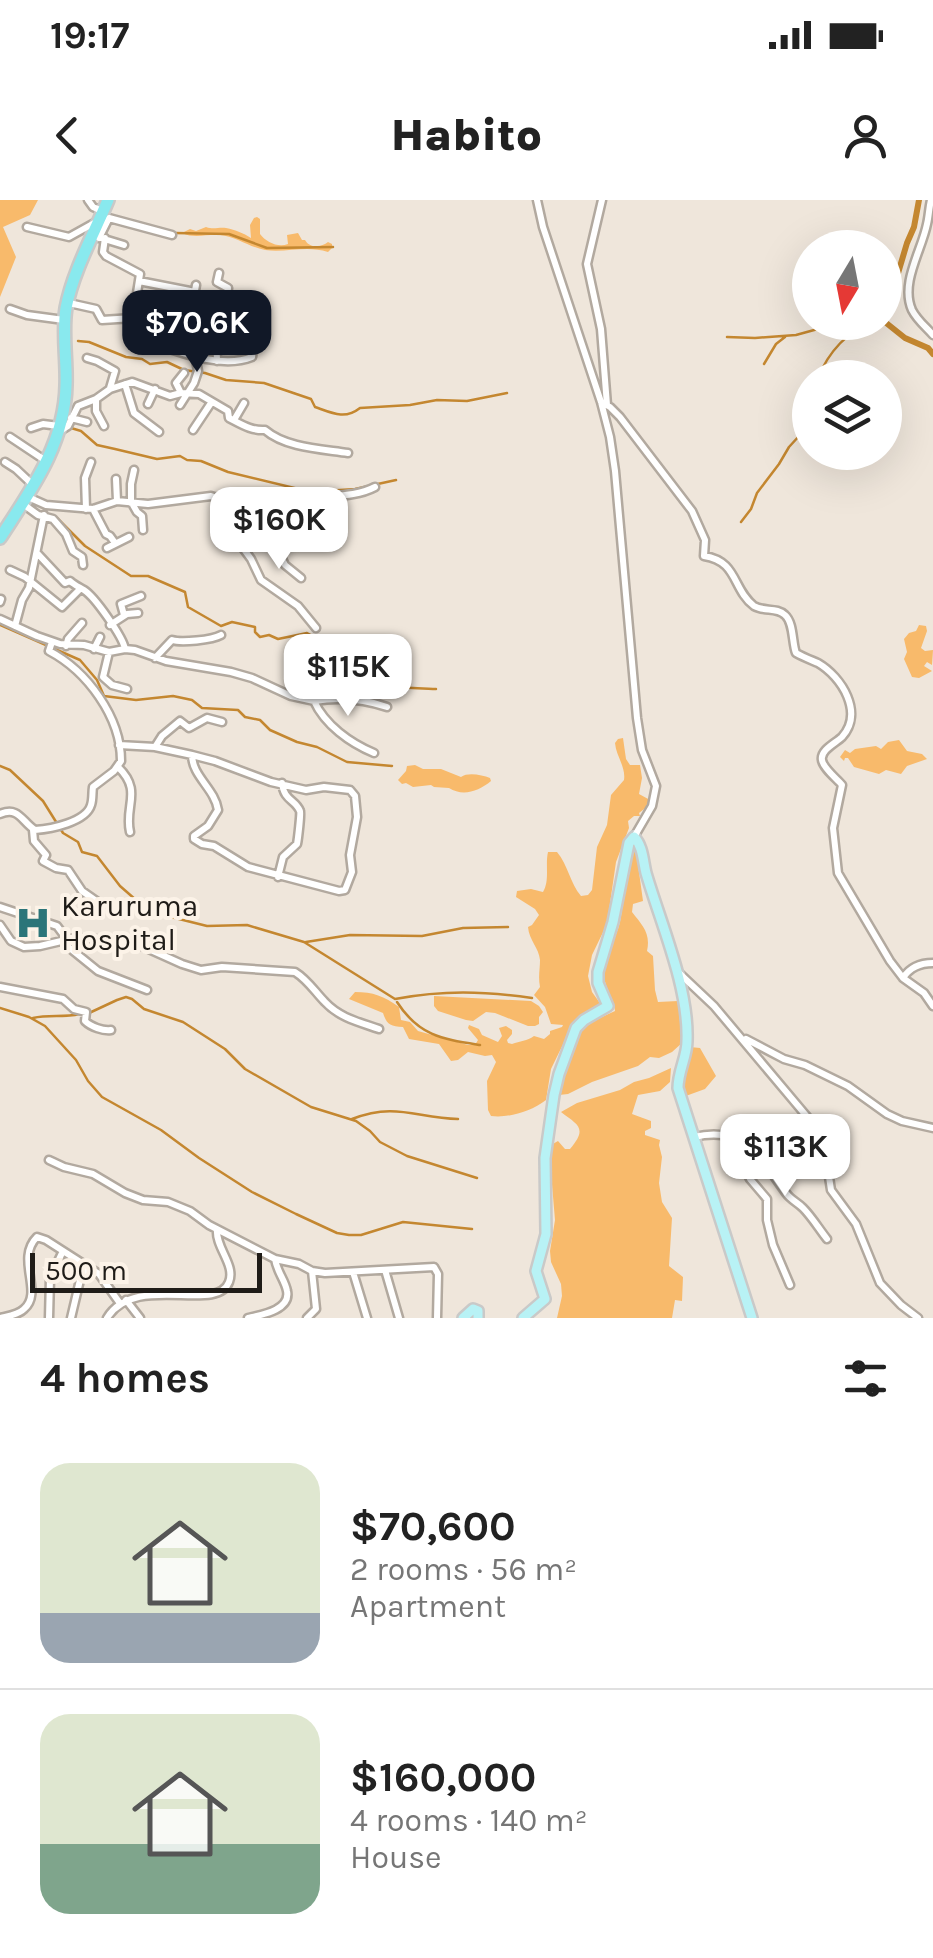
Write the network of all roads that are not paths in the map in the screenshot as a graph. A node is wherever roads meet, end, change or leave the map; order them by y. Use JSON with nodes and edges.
{"nodes":[{"id":1,"x":88,"y":200,"type":"edge"},
{"id":2,"x":537,"y":200,"type":"edge"},
{"id":3,"x":602,"y":200,"type":"edge"},
{"id":4,"x":931,"y":200,"type":"edge"},
{"id":5,"x":106,"y":208,"type":"edge"},
{"id":6,"x":28,"y":226,"type":"dead end"},
{"id":7,"x":172,"y":235,"type":"dead end"},
{"id":8,"x":98,"y":240,"type":"junction"},
{"id":9,"x":124,"y":245,"type":"dead end"},
{"id":10,"x":219,"y":273,"type":"dead end"},
{"id":11,"x":139,"y":281,"type":"junction"},
{"id":12,"x":68,"y":302,"type":"junction"},
{"id":13,"x":191,"y":307,"type":"junction"},
{"id":14,"x":10,"y":309,"type":"dead end"},
{"id":15,"x":65,"y":320,"type":"junction"},
{"id":16,"x":130,"y":320,"type":"junction"},
{"id":17,"x":216,"y":333,"type":"dead end"},
{"id":18,"x":933,"y":335,"type":"edge"},
{"id":19,"x":250,"y":338,"type":"dead end"},
{"id":20,"x":193,"y":356,"type":"junction"},
{"id":21,"x":87,"y":358,"type":"dead end"},
{"id":22,"x":217,"y":361,"type":"junction"},
{"id":23,"x":184,"y":372,"type":"dead end"},
{"id":24,"x":125,"y":384,"type":"junction"},
{"id":25,"x":110,"y":389,"type":"junction"},
{"id":26,"x":155,"y":389,"type":"junction"},
{"id":27,"x":184,"y":393,"type":"junction"},
{"id":28,"x":96,"y":399,"type":"junction"},
{"id":29,"x":244,"y":403,"type":"dead end"},
{"id":30,"x":148,"y":404,"type":"dead end"},
{"id":31,"x":211,"y":404,"type":"junction"},
{"id":32,"x":604,"y":404,"type":"junction"},
{"id":33,"x":180,"y":405,"type":"dead end"},
{"id":34,"x":234,"y":420,"type":"junction"},
{"id":35,"x":87,"y":422,"type":"dead end"},
{"id":36,"x":63,"y":425,"type":"junction"},
{"id":37,"x":104,"y":426,"type":"dead end"},
{"id":38,"x":32,"y":428,"type":"dead end"},
{"id":39,"x":193,"y":430,"type":"dead end"},
{"id":40,"x":159,"y":432,"type":"dead end"},
{"id":41,"x":10,"y":436,"type":"dead end"},
{"id":42,"x":348,"y":453,"type":"dead end"},
{"id":43,"x":5,"y":462,"type":"dead end"},
{"id":44,"x":47,"y":462,"type":"junction"},
{"id":45,"x":92,"y":462,"type":"dead end"},
{"id":46,"x":134,"y":470,"type":"dead end"},
{"id":47,"x":116,"y":479,"type":"dead end"},
{"id":48,"x":375,"y":488,"type":"dead end"},
{"id":49,"x":28,"y":495,"type":"junction"},
{"id":50,"x":116,"y":501,"type":"junction"},
{"id":51,"x":132,"y":504,"type":"junction"},
{"id":52,"x":90,"y":509,"type":"junction"},
{"id":53,"x":236,"y":509,"type":"junction"},
{"id":54,"x":6,"y":516,"type":"edge"},
{"id":55,"x":44,"y":516,"type":"junction"},
{"id":56,"x":143,"y":530,"type":"dead end"},
{"id":57,"x":130,"y":537,"type":"dead end"},
{"id":58,"x":236,"y":537,"type":"junction"},
{"id":59,"x":0,"y":538,"type":"edge"},
{"id":60,"x":37,"y":554,"type":"junction"},
{"id":61,"x":83,"y":565,"type":"dead end"},
{"id":62,"x":10,"y":570,"type":"dead end"},
{"id":63,"x":301,"y":578,"type":"dead end"},
{"id":64,"x":30,"y":582,"type":"junction"},
{"id":65,"x":81,"y":588,"type":"junction"},
{"id":66,"x":141,"y":596,"type":"dead end"},
{"id":67,"x":138,"y":613,"type":"dead end"},
{"id":68,"x":124,"y":615,"type":"junction"},
{"id":69,"x":0,"y":619,"type":"edge"},
{"id":70,"x":82,"y":623,"type":"dead end"},
{"id":71,"x":110,"y":625,"type":"junction"},
{"id":72,"x":14,"y":626,"type":"junction"},
{"id":73,"x":316,"y":628,"type":"dead end"},
{"id":74,"x":222,"y":635,"type":"dead end"},
{"id":75,"x":100,"y":637,"type":"dead end"},
{"id":76,"x":52,"y":642,"type":"junction"},
{"id":77,"x":66,"y":646,"type":"junction"},
{"id":78,"x":94,"y":649,"type":"junction"},
{"id":79,"x":125,"y":649,"type":"junction"},
{"id":80,"x":108,"y":652,"type":"junction"},
{"id":81,"x":156,"y":658,"type":"junction"},
{"id":82,"x":127,"y":689,"type":"dead end"},
{"id":83,"x":314,"y":701,"type":"junction"},
{"id":84,"x":387,"y":707,"type":"dead end"},
{"id":85,"x":222,"y":722,"type":"dead end"},
{"id":86,"x":119,"y":745,"type":"junction"},
{"id":87,"x":155,"y":747,"type":"junction"},
{"id":88,"x":374,"y":753,"type":"dead end"},
{"id":89,"x":192,"y":755,"type":"junction"},
{"id":90,"x":118,"y":766,"type":"junction"},
{"id":91,"x":282,"y":784,"type":"junction"},
{"id":92,"x":0,"y":814,"type":"edge"},
{"id":93,"x":33,"y":830,"type":"junction"},
{"id":94,"x":130,"y":832,"type":"dead end"},
{"id":95,"x":634,"y":837,"type":"junction"},
{"id":96,"x":278,"y":876,"type":"junction"},
{"id":97,"x":102,"y":905,"type":"dead end"},
{"id":98,"x":0,"y":907,"type":"edge"},
{"id":99,"x":0,"y":925,"type":"edge"},
{"id":100,"x":63,"y":940,"type":"junction"},
{"id":101,"x":933,"y":963,"type":"edge"},
{"id":102,"x":677,"y":971,"type":"junction"},
{"id":103,"x":903,"y":978,"type":"junction"},
{"id":104,"x":0,"y":987,"type":"edge"},
{"id":105,"x":147,"y":990,"type":"dead end"},
{"id":106,"x":933,"y":1006,"type":"edge"},
{"id":107,"x":379,"y":1029,"type":"dead end"},
{"id":108,"x":111,"y":1030,"type":"dead end"},
{"id":109,"x":740,"y":1037,"type":"junction"},
{"id":110,"x":933,"y":1128,"type":"edge"},
{"id":111,"x":728,"y":1136,"type":"junction"},
{"id":112,"x":694,"y":1137,"type":"junction"},
{"id":113,"x":50,"y":1160,"type":"dead end"},
{"id":114,"x":217,"y":1229,"type":"junction"},
{"id":115,"x":827,"y":1239,"type":"dead end"},
{"id":116,"x":62,"y":1252,"type":"junction"},
{"id":117,"x":275,"y":1260,"type":"junction"},
{"id":118,"x":87,"y":1266,"type":"junction"},
{"id":119,"x":385,"y":1270,"type":"junction"},
{"id":120,"x":312,"y":1271,"type":"junction"},
{"id":121,"x":352,"y":1272,"type":"junction"},
{"id":122,"x":790,"y":1285,"type":"dead end"},
{"id":123,"x":123,"y":1301,"type":"junction"},
{"id":124,"x":313,"y":1315,"type":"edge"},
{"id":125,"x":0,"y":1318,"type":"edge"},
{"id":126,"x":48,"y":1318,"type":"edge"},
{"id":127,"x":71,"y":1318,"type":"edge"},
{"id":128,"x":107,"y":1318,"type":"edge"},
{"id":129,"x":140,"y":1318,"type":"edge"},
{"id":130,"x":250,"y":1318,"type":"edge"},
{"id":131,"x":366,"y":1318,"type":"edge"},
{"id":132,"x":399,"y":1318,"type":"edge"},
{"id":133,"x":436,"y":1318,"type":"edge"},
{"id":134,"x":464,"y":1318,"type":"edge"},
{"id":135,"x":478,"y":1318,"type":"edge"},
{"id":136,"x":523,"y":1318,"type":"edge"},
{"id":137,"x":752,"y":1318,"type":"edge"},
{"id":138,"x":918,"y":1318,"type":"edge"}],
"edges":[{"from":1,"to":5,"type":"street"},
{"from":2,"to":32,"type":"street"},
{"from":3,"to":32,"type":"street"},
{"from":4,"to":18,"type":"street"},
{"from":5,"to":6,"type":"street"},
{"from":5,"to":8,"type":"highway"},
{"from":7,"to":8,"type":"street"},
{"from":8,"to":9,"type":"street"},
{"from":8,"to":11,"type":"street"},
{"from":8,"to":12,"type":"highway"},
{"from":10,"to":13,"type":"street"},
{"from":11,"to":13,"type":"street"},
{"from":11,"to":16,"type":"street"},
{"from":12,"to":15,"type":"highway"},
{"from":12,"to":16,"type":"street"},
{"from":13,"to":20,"type":"street"},
{"from":14,"to":15,"type":"street"},
{"from":15,"to":36,"type":"highway"},
{"from":16,"to":20,"type":"street"},
{"from":17,"to":22,"type":"street"},
{"from":19,"to":22,"type":"street"},
{"from":20,"to":22,"type":"street"},
{"from":20,"to":27,"type":"street"},
{"from":21,"to":25,"type":"street"},
{"from":23,"to":27,"type":"street"},
{"from":24,"to":25,"type":"street"},
{"from":24,"to":26,"type":"street"},
{"from":24,"to":40,"type":"street"},
{"from":25,"to":28,"type":"street"},
{"from":26,"to":27,"type":"street"},
{"from":26,"to":30,"type":"street"},
{"from":27,"to":31,"type":"street"},
{"from":27,"to":33,"type":"street"},
{"from":28,"to":36,"type":"street"},
{"from":28,"to":37,"type":"street"},
{"from":29,"to":34,"type":"street"},
{"from":31,"to":34,"type":"street"},
{"from":31,"to":39,"type":"street"},
{"from":32,"to":95,"type":"street"},
{"from":32,"to":103,"type":"street"},
{"from":34,"to":42,"type":"street"},
{"from":35,"to":36,"type":"street"},
{"from":36,"to":38,"type":"street"},
{"from":36,"to":44,"type":"highway"},
{"from":41,"to":44,"type":"street"},
{"from":43,"to":49,"type":"street"},
{"from":44,"to":49,"type":"highway"},
{"from":45,"to":52,"type":"street"},
{"from":46,"to":51,"type":"street"},
{"from":47,"to":50,"type":"street"},
{"from":48,"to":53,"type":"street"},
{"from":49,"to":52,"type":"street"},
{"from":49,"to":54,"type":"highway"},
{"from":49,"to":55,"type":"street"},
{"from":50,"to":51,"type":"street"},
{"from":50,"to":52,"type":"street"},
{"from":51,"to":53,"type":"street"},
{"from":51,"to":56,"type":"street"},
{"from":52,"to":57,"type":"street"},
{"from":53,"to":58,"type":"street"},
{"from":54,"to":59,"type":"highway"},
{"from":55,"to":60,"type":"street"},
{"from":55,"to":61,"type":"street"},
{"from":58,"to":63,"type":"street"},
{"from":58,"to":73,"type":"street"},
{"from":60,"to":64,"type":"street"},
{"from":60,"to":65,"type":"street"},
{"from":62,"to":64,"type":"street"},
{"from":64,"to":65,"type":"street"},
{"from":64,"to":72,"type":"street"},
{"from":65,"to":71,"type":"street"},
{"from":66,"to":68,"type":"street"},
{"from":67,"to":68,"type":"street"},
{"from":68,"to":71,"type":"street"},
{"from":69,"to":72,"type":"street"},
{"from":70,"to":77,"type":"street"},
{"from":71,"to":79,"type":"street"},
{"from":72,"to":76,"type":"street"},
{"from":74,"to":81,"type":"street"},
{"from":75,"to":78,"type":"street"},
{"from":76,"to":77,"type":"street"},
{"from":76,"to":86,"type":"street"},
{"from":77,"to":78,"type":"street"},
{"from":78,"to":80,"type":"street"},
{"from":79,"to":80,"type":"street"},
{"from":79,"to":81,"type":"street"},
{"from":80,"to":82,"type":"street"},
{"from":81,"to":83,"type":"street"},
{"from":83,"to":84,"type":"street"},
{"from":83,"to":88,"type":"street"},
{"from":85,"to":87,"type":"street"},
{"from":86,"to":87,"type":"street"},
{"from":86,"to":90,"type":"street"},
{"from":87,"to":89,"type":"street"},
{"from":89,"to":91,"type":"street"},
{"from":89,"to":96,"type":"street"},
{"from":90,"to":93,"type":"street"},
{"from":90,"to":94,"type":"street"},
{"from":91,"to":96,"type":"street"},
{"from":91,"to":96,"type":"street"},
{"from":92,"to":93,"type":"street"},
{"from":93,"to":97,"type":"street"},
{"from":95,"to":102,"type":"main road"},
{"from":95,"to":136,"type":"main road"},
{"from":98,"to":100,"type":"street"},
{"from":99,"to":100,"type":"street"},
{"from":100,"to":105,"type":"street"},
{"from":100,"to":107,"type":"street"},
{"from":101,"to":103,"type":"street"},
{"from":102,"to":109,"type":"street"},
{"from":102,"to":112,"type":"main road"},
{"from":103,"to":106,"type":"street"},
{"from":104,"to":108,"type":"street"},
{"from":109,"to":110,"type":"street"},
{"from":109,"to":138,"type":"street"},
{"from":111,"to":112,"type":"street"},
{"from":111,"to":115,"type":"street"},
{"from":111,"to":122,"type":"street"},
{"from":112,"to":137,"type":"main road"},
{"from":113,"to":114,"type":"street"},
{"from":114,"to":117,"type":"street"},
{"from":114,"to":123,"type":"street"},
{"from":116,"to":118,"type":"street"},
{"from":116,"to":125,"type":"street"},
{"from":116,"to":126,"type":"street"},
{"from":117,"to":120,"type":"street"},
{"from":117,"to":130,"type":"street"},
{"from":118,"to":123,"type":"street"},
{"from":118,"to":127,"type":"street"},
{"from":119,"to":121,"type":"street"},
{"from":119,"to":132,"type":"street"},
{"from":119,"to":133,"type":"street"},
{"from":120,"to":121,"type":"street"},
{"from":120,"to":124,"type":"street"},
{"from":121,"to":131,"type":"street"},
{"from":123,"to":128,"type":"street"},
{"from":123,"to":129,"type":"street"},
{"from":134,"to":135,"type":"main road"}]}
